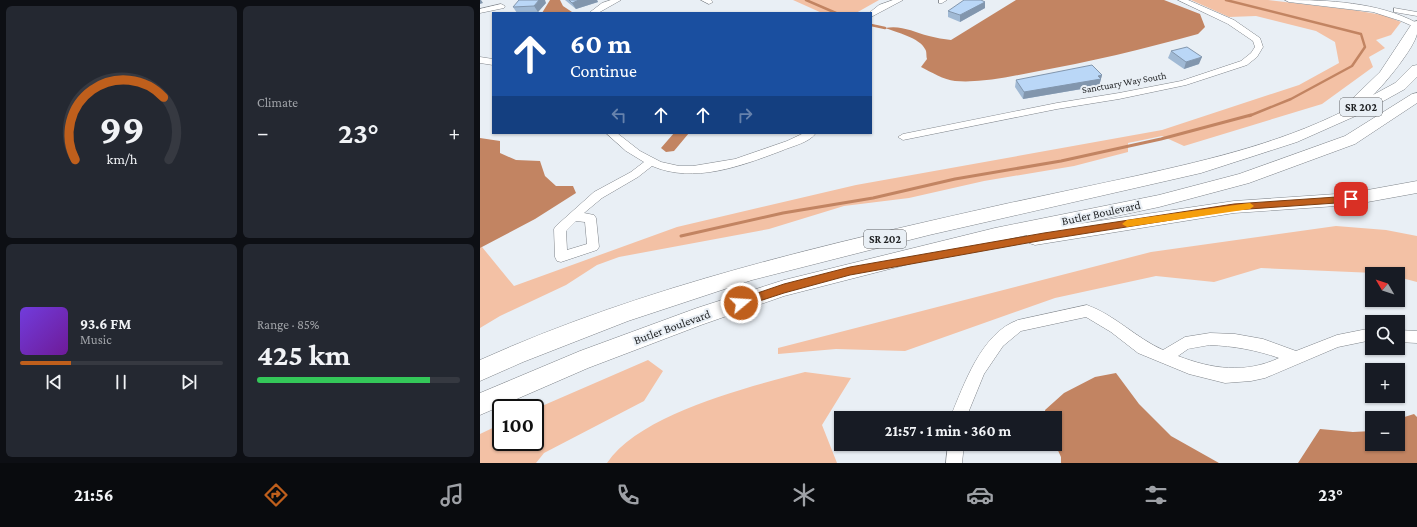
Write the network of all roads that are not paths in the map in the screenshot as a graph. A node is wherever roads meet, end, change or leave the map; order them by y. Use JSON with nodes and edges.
{"nodes":[{"id":1,"x":617,"y":0,"type":"edge"},
{"id":2,"x":899,"y":0,"type":"edge"},
{"id":3,"x":1288,"y":0,"type":"edge"},
{"id":4,"x":1354,"y":0,"type":"edge"},
{"id":5,"x":1187,"y":2,"type":"edge"},
{"id":6,"x":501,"y":6,"type":"dead end"},
{"id":7,"x":480,"y":11,"type":"edge"},
{"id":8,"x":594,"y":12,"type":"edge"},
{"id":9,"x":872,"y":14,"type":"edge"},
{"id":10,"x":1417,"y":14,"type":"edge"},
{"id":11,"x":1417,"y":25,"type":"edge"},
{"id":12,"x":480,"y":60,"type":"edge"},
{"id":13,"x":492,"y":62,"type":"edge"},
{"id":14,"x":1417,"y":70,"type":"edge"},
{"id":15,"x":1417,"y":97,"type":"edge"},
{"id":16,"x":612,"y":134,"type":"edge"},
{"id":17,"x":809,"y":134,"type":"edge"},
{"id":18,"x":903,"y":137,"type":"dead end"},
{"id":19,"x":650,"y":162,"type":"junction"},
{"id":20,"x":1200,"y":167,"type":"junction"},
{"id":21,"x":1417,"y":187,"type":"edge"},
{"id":22,"x":575,"y":217,"type":"dead end"},
{"id":23,"x":850,"y":271,"type":"junction"},
{"id":24,"x":1365,"y":335,"type":"edge"},
{"id":25,"x":1405,"y":336,"type":"edge"},
{"id":26,"x":1417,"y":337,"type":"edge"},
{"id":27,"x":1164,"y":357,"type":"junction"},
{"id":28,"x":1296,"y":358,"type":"junction"},
{"id":29,"x":480,"y":371,"type":"edge"},
{"id":30,"x":480,"y":404,"type":"edge"},
{"id":31,"x":961,"y":411,"type":"edge"},
{"id":32,"x":955,"y":451,"type":"edge"},
{"id":33,"x":954,"y":463,"type":"edge"}],
"edges":[{"from":1,"to":8,"type":"street"},
{"from":2,"to":9,"type":"street"},
{"from":3,"to":11,"type":"street"},
{"from":4,"to":10,"type":"street"},
{"from":5,"to":18,"type":"street","name":"Sanctuary Way South"},
{"from":6,"to":7,"type":"street"},
{"from":11,"to":20,"type":"highway"},
{"from":12,"to":13,"type":"street"},
{"from":14,"to":20,"type":"highway","name":"Butler Boulevard","number":"SR 202"},
{"from":15,"to":23,"type":"highway","name":"Butler Boulevard","number":"SR 202"},
{"from":16,"to":19,"type":"street"},
{"from":17,"to":19,"type":"street"},
{"from":19,"to":22,"type":"street"},
{"from":20,"to":29,"type":"highway","name":"Butler Boulevard","number":"SR 202"},
{"from":21,"to":23,"type":"highway"},
{"from":23,"to":30,"type":"highway","name":"Butler Boulevard","number":"SR 202"},
{"from":24,"to":28,"type":"street"},
{"from":25,"to":26,"type":"street"},
{"from":27,"to":28,"type":"street"},
{"from":27,"to":28,"type":"street"},
{"from":27,"to":31,"type":"street"},
{"from":32,"to":33,"type":"street"}]}
